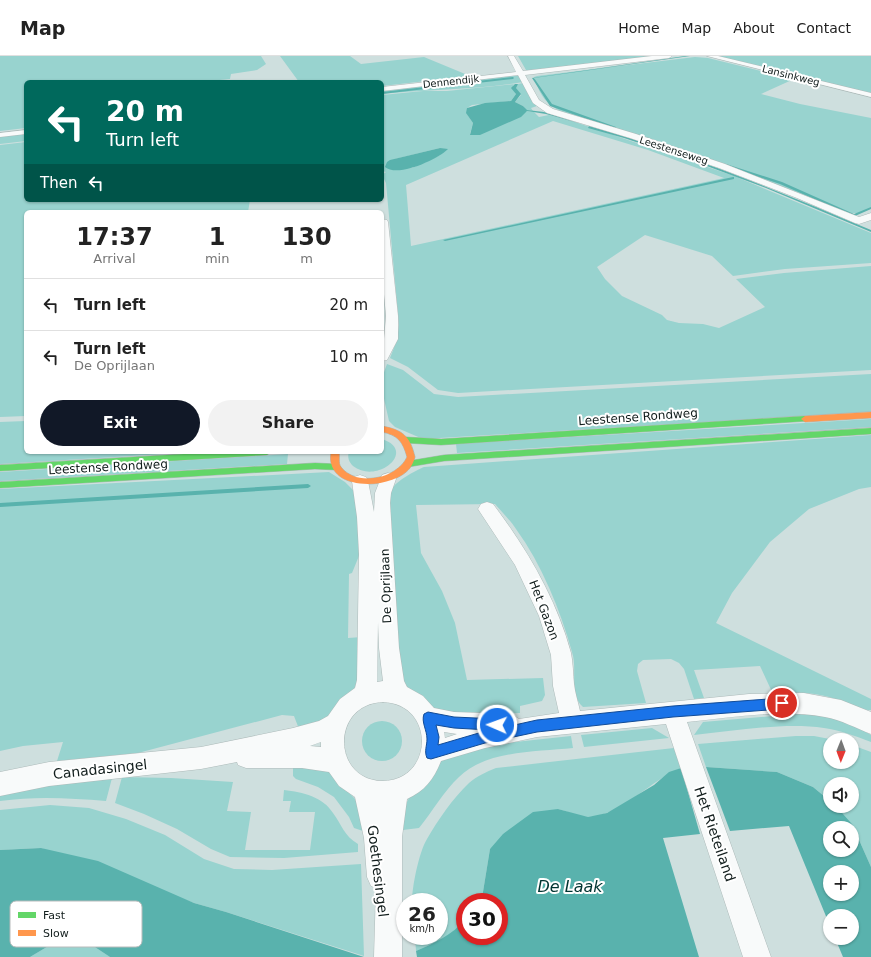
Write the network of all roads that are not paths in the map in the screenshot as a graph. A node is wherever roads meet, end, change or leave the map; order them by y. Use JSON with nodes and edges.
{"nodes":[{"id":1,"x":511,"y":56,"type":"edge"},
{"id":2,"x":669,"y":56,"type":"edge"},
{"id":3,"x":710,"y":56,"type":"edge"},
{"id":4,"x":521,"y":73,"type":"junction"},
{"id":5,"x":384,"y":89,"type":"edge"},
{"id":6,"x":871,"y":95,"type":"edge"},
{"id":7,"x":24,"y":132,"type":"edge"},
{"id":8,"x":0,"y":135,"type":"edge"},
{"id":9,"x":871,"y":216,"type":"edge"},
{"id":10,"x":384,"y":232,"type":"edge"},
{"id":11,"x":384,"y":353,"type":"edge"},
{"id":12,"x":871,"y":415,"type":"edge"},
{"id":13,"x":384,"y":430,"type":"edge"},
{"id":14,"x":871,"y":431,"type":"edge"},
{"id":15,"x":406,"y":440,"type":"junction"},
{"id":16,"x":234,"y":454,"type":"edge"},
{"id":17,"x":335,"y":454,"type":"edge"},
{"id":18,"x":408,"y":464,"type":"junction"},
{"id":19,"x":337,"y":467,"type":"junction"},
{"id":20,"x":0,"y":468,"type":"edge"},
{"id":21,"x":388,"y":479,"type":"junction"},
{"id":22,"x":360,"y":481,"type":"junction"},
{"id":23,"x":0,"y":485,"type":"edge"},
{"id":24,"x":487,"y":509,"type":"dead end"},
{"id":25,"x":399,"y":693,"type":"junction"},
{"id":26,"x":364,"y":696,"type":"junction"},
{"id":27,"x":673,"y":712,"type":"junction"},
{"id":28,"x":428,"y":718,"type":"junction"},
{"id":29,"x":572,"y":722,"type":"junction"},
{"id":30,"x":871,"y":723,"type":"edge"},
{"id":31,"x":336,"y":724,"type":"junction"},
{"id":32,"x":537,"y":726,"type":"junction"},
{"id":33,"x":431,"y":753,"type":"junction"},
{"id":34,"x":201,"y":758,"type":"junction"},
{"id":35,"x":335,"y":762,"type":"junction"},
{"id":36,"x":0,"y":784,"type":"edge"},
{"id":37,"x":396,"y":790,"type":"junction"},
{"id":38,"x":366,"y":792,"type":"junction"},
{"id":39,"x":388,"y":954,"type":"edge"},
{"id":40,"x":757,"y":957,"type":"edge"}],
"edges":[{"from":1,"to":4,"type":"street","name":"Leestenseweg"},
{"from":2,"to":4,"type":"street"},
{"from":3,"to":6,"type":"street","name":"Lansinkweg"},
{"from":4,"to":5,"type":"street","name":"Dennendijk"},
{"from":4,"to":9,"type":"street","name":"Leestenseweg"},
{"from":7,"to":8,"type":"street"},
{"from":10,"to":11,"type":"street"},
{"from":12,"to":15,"type":"main road","name":"Leestense Rondweg"},
{"from":13,"to":15,"type":"main road"},
{"from":14,"to":18,"type":"main road"},
{"from":15,"to":18,"type":"main road"},
{"from":16,"to":20,"type":"main road","name":"Leestense Rondweg"},
{"from":17,"to":19,"type":"main road"},
{"from":18,"to":21,"type":"main road"},
{"from":19,"to":22,"type":"main road"},
{"from":19,"to":23,"type":"main road","name":"Leestense Rondweg"},
{"from":21,"to":22,"type":"main road"},
{"from":21,"to":25,"type":"street","name":"De Oprijlaan"},
{"from":22,"to":26,"type":"street","name":"De Oprijlaan"},
{"from":24,"to":29,"type":"street","name":"Het Gazon"},
{"from":25,"to":26,"type":"street"},
{"from":25,"to":28,"type":"street"},
{"from":26,"to":31,"type":"street"},
{"from":27,"to":29,"type":"street"},
{"from":27,"to":30,"type":"street"},
{"from":27,"to":40,"type":"street","name":"Het Rieteiland"},
{"from":28,"to":32,"type":"street"},
{"from":28,"to":33,"type":"street"},
{"from":29,"to":32,"type":"street"},
{"from":31,"to":34,"type":"street","name":"Canadasingel"},
{"from":31,"to":35,"type":"street"},
{"from":32,"to":33,"type":"street"},
{"from":33,"to":37,"type":"street"},
{"from":34,"to":35,"type":"street","name":"Canadasingel"},
{"from":34,"to":36,"type":"street","name":"Canadasingel"},
{"from":35,"to":38,"type":"street"},
{"from":37,"to":38,"type":"street"},
{"from":37,"to":39,"type":"street","name":"Goethesingel"},
{"from":38,"to":39,"type":"street","name":"Goethesingel"}]}
